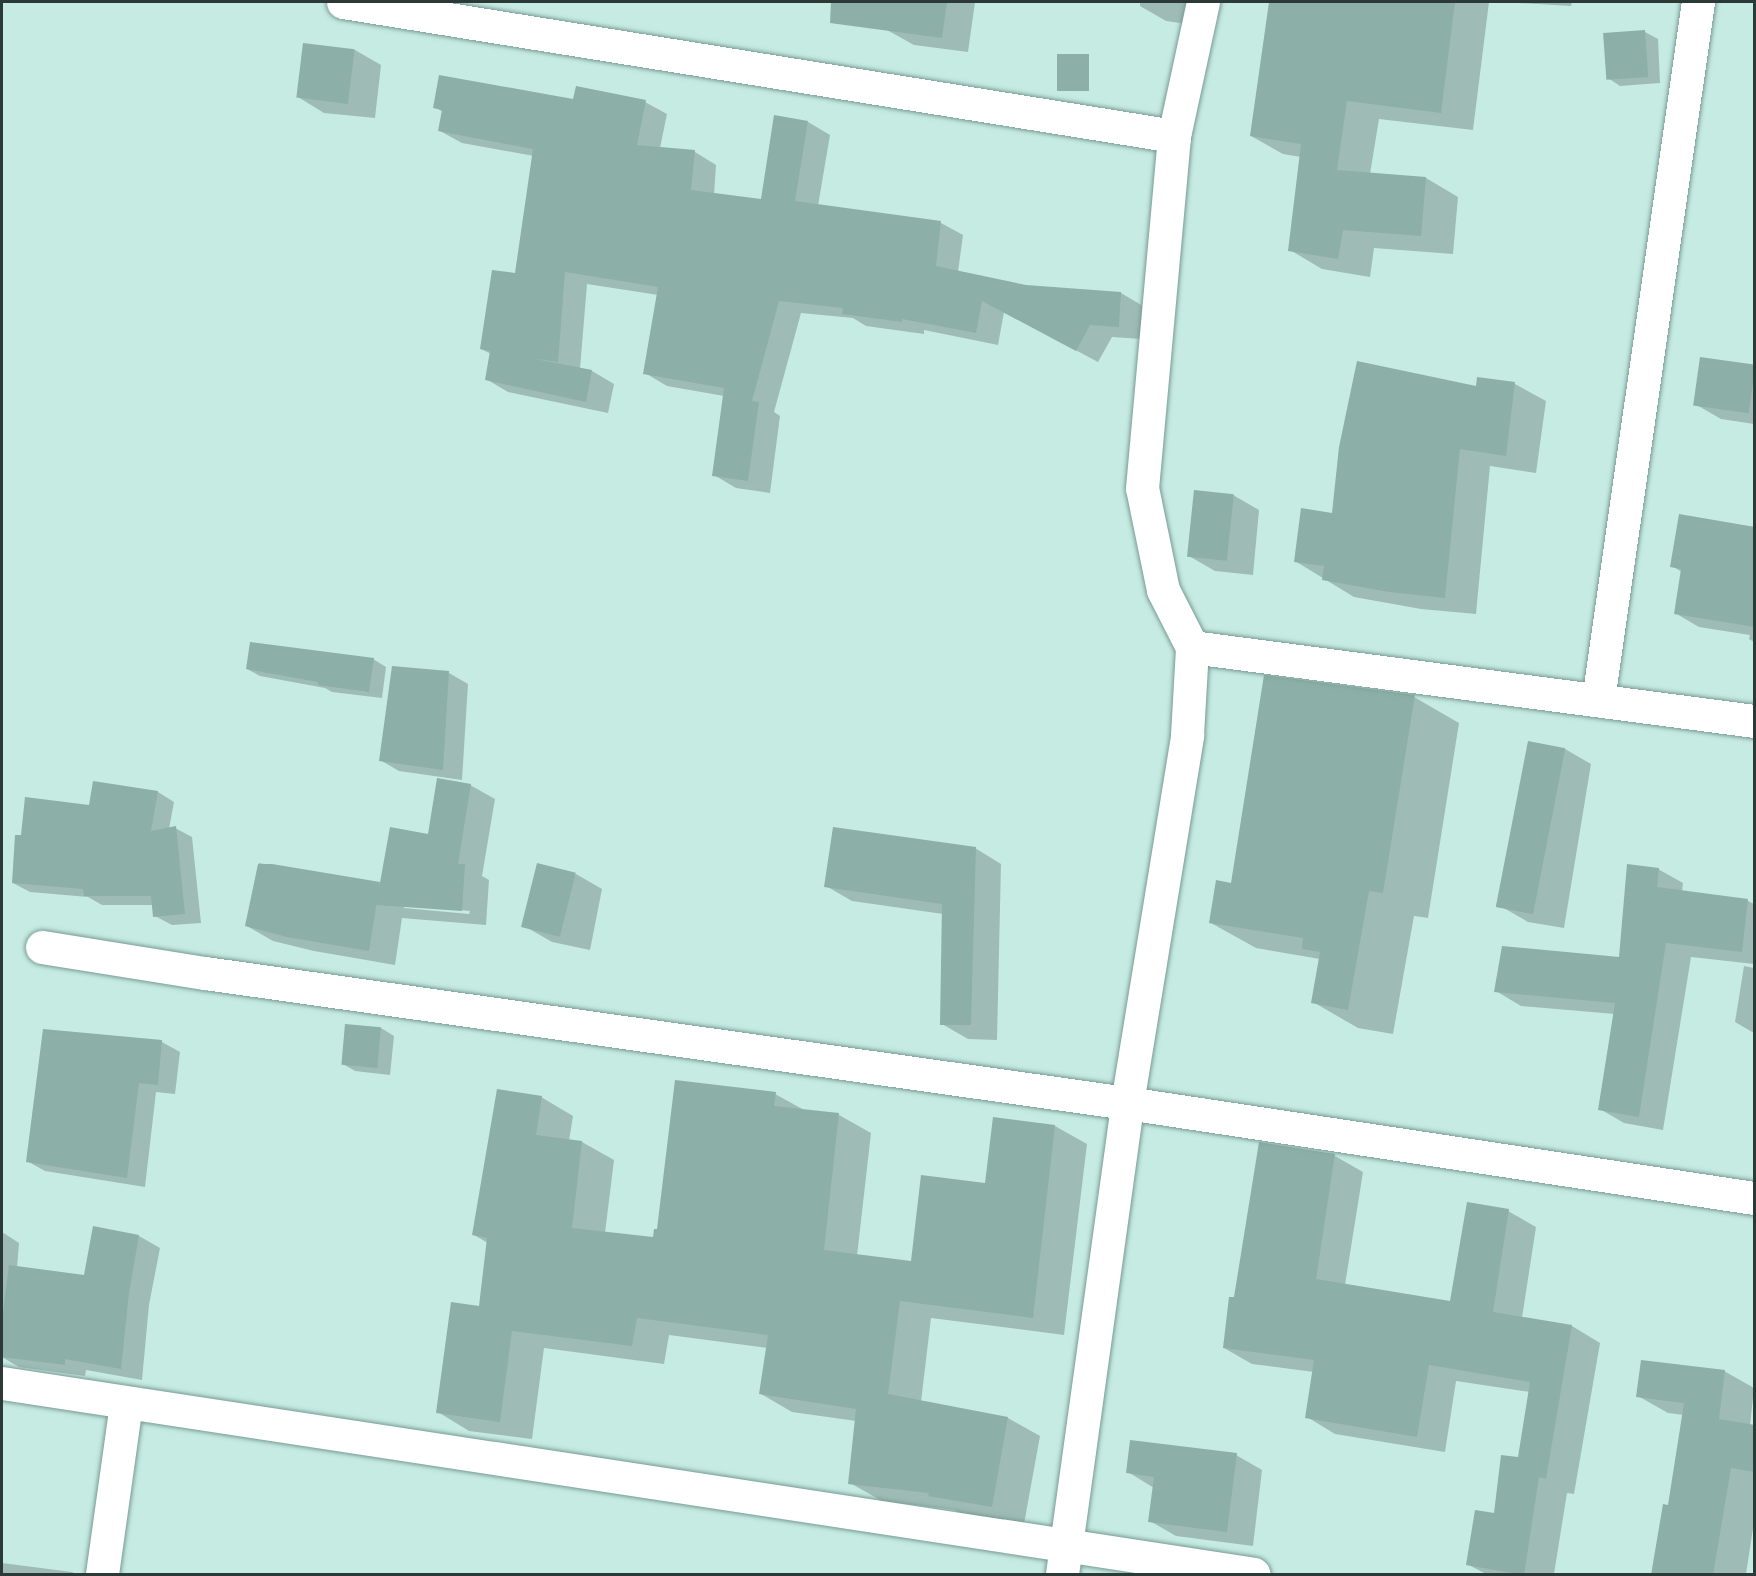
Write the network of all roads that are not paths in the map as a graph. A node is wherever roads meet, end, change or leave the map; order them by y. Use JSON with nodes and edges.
{"nodes":[{"id":1,"x":343,"y":2,"type":"edge"},
{"id":2,"x":1203,"y":2,"type":"edge"},
{"id":3,"x":1698,"y":2,"type":"edge"},
{"id":4,"x":1174,"y":136,"type":"junction"},
{"id":5,"x":1192,"y":647,"type":"junction"},
{"id":6,"x":1598,"y":700,"type":"junction"},
{"id":7,"x":1755,"y":721,"type":"edge"},
{"id":8,"x":42,"y":947,"type":"dead end"},
{"id":9,"x":1127,"y":1103,"type":"junction"},
{"id":10,"x":1755,"y":1198,"type":"edge"},
{"id":11,"x":2,"y":1383,"type":"edge"},
{"id":12,"x":126,"y":1403,"type":"junction"},
{"id":13,"x":1065,"y":1561,"type":"edge"},
{"id":14,"x":102,"y":1575,"type":"edge"},
{"id":15,"x":1254,"y":1575,"type":"edge"}],
"edges":[{"from":1,"to":4,"type":"street"},
{"from":2,"to":4,"type":"street"},
{"from":3,"to":6,"type":"street"},
{"from":4,"to":5,"type":"street"},
{"from":5,"to":6,"type":"street"},
{"from":5,"to":9,"type":"street"},
{"from":6,"to":7,"type":"street"},
{"from":8,"to":9,"type":"street"},
{"from":9,"to":10,"type":"street"},
{"from":9,"to":13,"type":"street"},
{"from":11,"to":12,"type":"street"},
{"from":12,"to":13,"type":"street"},
{"from":12,"to":14,"type":"street"},
{"from":13,"to":15,"type":"street"}]}
